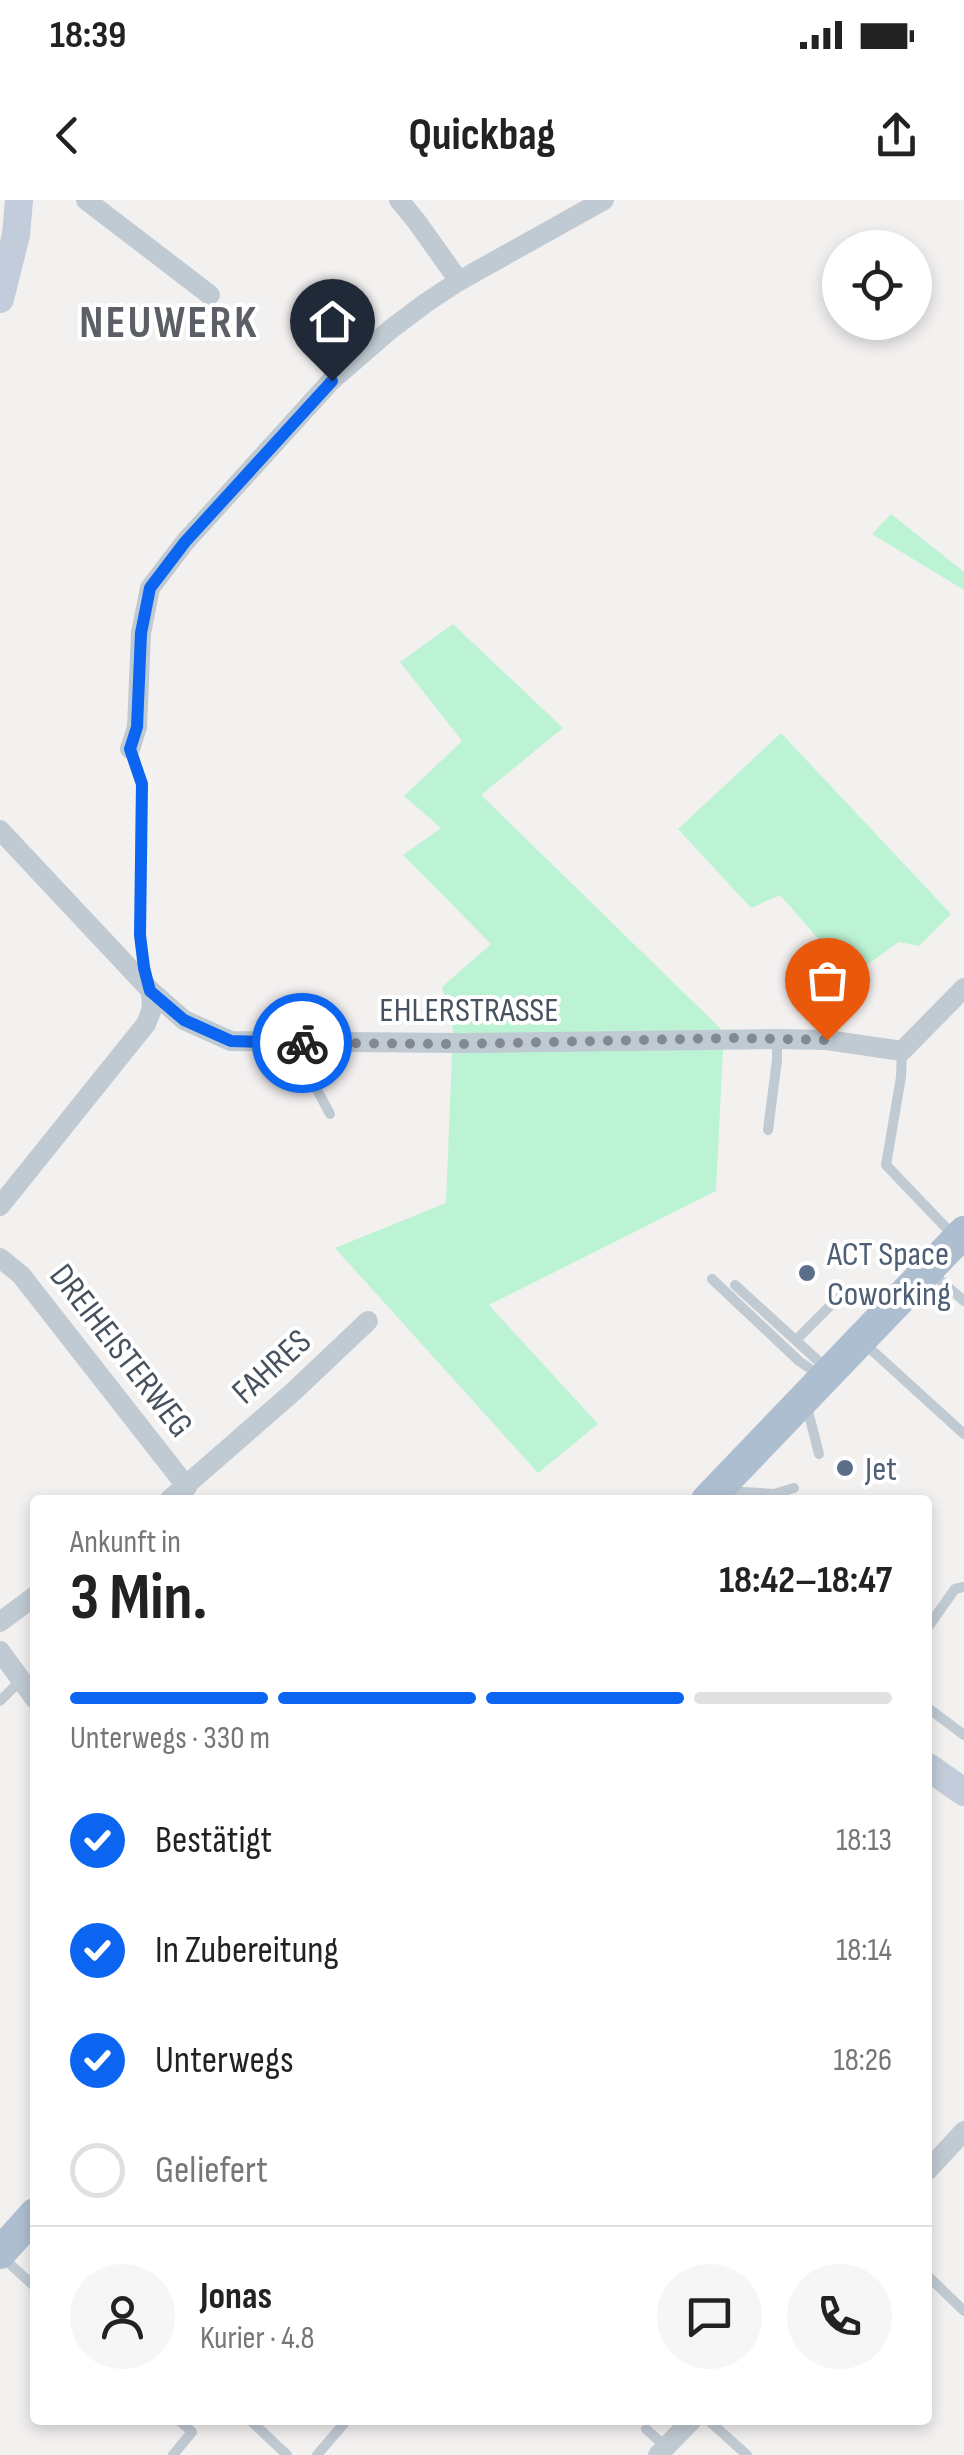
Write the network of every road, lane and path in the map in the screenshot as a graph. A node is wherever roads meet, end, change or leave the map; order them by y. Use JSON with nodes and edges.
{"nodes":[{"id":1,"x":20,"y":200,"type":"edge"},
{"id":2,"x":86,"y":200,"type":"edge"},
{"id":3,"x":398,"y":200,"type":"edge"},
{"id":4,"x":604,"y":200,"type":"edge"},
{"id":5,"x":459,"y":281,"type":"junction"},
{"id":6,"x":210,"y":296,"type":"dead end"},
{"id":7,"x":0,"y":299,"type":"edge"},
{"id":8,"x":130,"y":749,"type":"joint"},
{"id":9,"x":0,"y":830,"type":"edge"},
{"id":10,"x":964,"y":988,"type":"edge"},
{"id":11,"x":150,"y":991,"type":"junction"},
{"id":12,"x":778,"y":1039,"type":"junction"},
{"id":13,"x":316,"y":1042,"type":"junction"},
{"id":14,"x":902,"y":1051,"type":"junction"},
{"id":15,"x":330,"y":1114,"type":"dead end"},
{"id":16,"x":768,"y":1130,"type":"dead end"},
{"id":17,"x":0,"y":1206,"type":"edge"},
{"id":18,"x":962,"y":1239,"type":"edge"},
{"id":19,"x":0,"y":1258,"type":"edge"},
{"id":20,"x":928,"y":1270,"type":"junction"},
{"id":21,"x":712,"y":1279,"type":"dead end"},
{"id":22,"x":735,"y":1285,"type":"dead end"},
{"id":23,"x":839,"y":1297,"type":"dead end"},
{"id":24,"x":964,"y":1302,"type":"edge"},
{"id":25,"x":368,"y":1321,"type":"dead end"},
{"id":26,"x":796,"y":1340,"type":"junction"},
{"id":27,"x":860,"y":1340,"type":"junction"},
{"id":28,"x":820,"y":1384,"type":"junction"},
{"id":29,"x":964,"y":1434,"type":"edge"},
{"id":30,"x":819,"y":1454,"type":"dead end"},
{"id":31,"x":794,"y":1488,"type":"dead end"},
{"id":32,"x":175,"y":1495,"type":"edge"},
{"id":33,"x":177,"y":1495,"type":"edge"},
{"id":34,"x":712,"y":1495,"type":"edge"},
{"id":35,"x":715,"y":1495,"type":"edge"},
{"id":36,"x":964,"y":1587,"type":"edge"},
{"id":37,"x":30,"y":1600,"type":"edge"},
{"id":38,"x":932,"y":1621,"type":"edge"},
{"id":39,"x":0,"y":1622,"type":"edge"},
{"id":40,"x":0,"y":1651,"type":"edge"},
{"id":41,"x":21,"y":1680,"type":"junction"},
{"id":42,"x":30,"y":1693,"type":"edge"},
{"id":43,"x":0,"y":1701,"type":"edge"},
{"id":44,"x":932,"y":1711,"type":"edge"},
{"id":45,"x":964,"y":1735,"type":"edge"},
{"id":46,"x":932,"y":1770,"type":"edge"},
{"id":47,"x":964,"y":1792,"type":"edge"},
{"id":48,"x":964,"y":2131,"type":"edge"},
{"id":49,"x":932,"y":2166,"type":"edge"},
{"id":50,"x":30,"y":2220,"type":"edge"},
{"id":51,"x":0,"y":2254,"type":"edge"},
{"id":52,"x":932,"y":2280,"type":"edge"},
{"id":53,"x":30,"y":2281,"type":"edge"},
{"id":54,"x":964,"y":2312,"type":"edge"},
{"id":55,"x":184,"y":2425,"type":"edge"},
{"id":56,"x":255,"y":2425,"type":"edge"},
{"id":57,"x":344,"y":2425,"type":"edge"},
{"id":58,"x":687,"y":2425,"type":"edge"},
{"id":59,"x":714,"y":2425,"type":"edge"},
{"id":60,"x":646,"y":2429,"type":"dead end"},
{"id":61,"x":662,"y":2451,"type":"edge"},
{"id":62,"x":172,"y":2455,"type":"edge"},
{"id":63,"x":287,"y":2455,"type":"edge"},
{"id":64,"x":317,"y":2455,"type":"edge"},
{"id":65,"x":748,"y":2455,"type":"edge"}],
"edges":[{"from":1,"to":7,"type":"street"},
{"from":2,"to":6,"type":"street"},
{"from":3,"to":5,"type":"street"},
{"from":4,"to":5,"type":"street"},
{"from":5,"to":8,"type":"street"},
{"from":8,"to":11,"type":"lane"},
{"from":9,"to":11,"type":"street","name":"EHLERSTRASSE"},
{"from":10,"to":14,"type":"street"},
{"from":11,"to":13,"type":"street","name":"EHLERSTRASSE"},
{"from":11,"to":17,"type":"street"},
{"from":12,"to":13,"type":"street","name":"EHLERSTRASSE"},
{"from":12,"to":14,"type":"street","name":"EHLERSTRASSE"},
{"from":12,"to":16,"type":"lane"},
{"from":13,"to":15,"type":"lane"},
{"from":14,"to":18,"type":"lane"},
{"from":18,"to":20,"type":"main road"},
{"from":19,"to":32,"type":"street","name":"DREIHEISTERWEG"},
{"from":20,"to":24,"type":"lane"},
{"from":20,"to":27,"type":"main road"},
{"from":21,"to":28,"type":"lane"},
{"from":22,"to":26,"type":"lane"},
{"from":23,"to":26,"type":"lane"},
{"from":25,"to":33,"type":"street","name":"FAHRES"},
{"from":26,"to":28,"type":"lane"},
{"from":27,"to":28,"type":"main road"},
{"from":27,"to":29,"type":"lane"},
{"from":28,"to":30,"type":"lane"},
{"from":28,"to":34,"type":"main road"},
{"from":31,"to":35,"type":"lane"},
{"from":36,"to":38,"type":"lane"},
{"from":37,"to":39,"type":"street"},
{"from":40,"to":41,"type":"street"},
{"from":41,"to":42,"type":"street"},
{"from":41,"to":43,"type":"lane"},
{"from":44,"to":45,"type":"lane"},
{"from":46,"to":47,"type":"street"},
{"from":48,"to":49,"type":"street"},
{"from":50,"to":51,"type":"main road"},
{"from":51,"to":53,"type":"lane"},
{"from":52,"to":54,"type":"lane"},
{"from":55,"to":62,"type":"lane"},
{"from":56,"to":63,"type":"lane"},
{"from":57,"to":64,"type":"lane"},
{"from":58,"to":61,"type":"street"},
{"from":59,"to":65,"type":"lane"},
{"from":60,"to":61,"type":"lane"}]}
